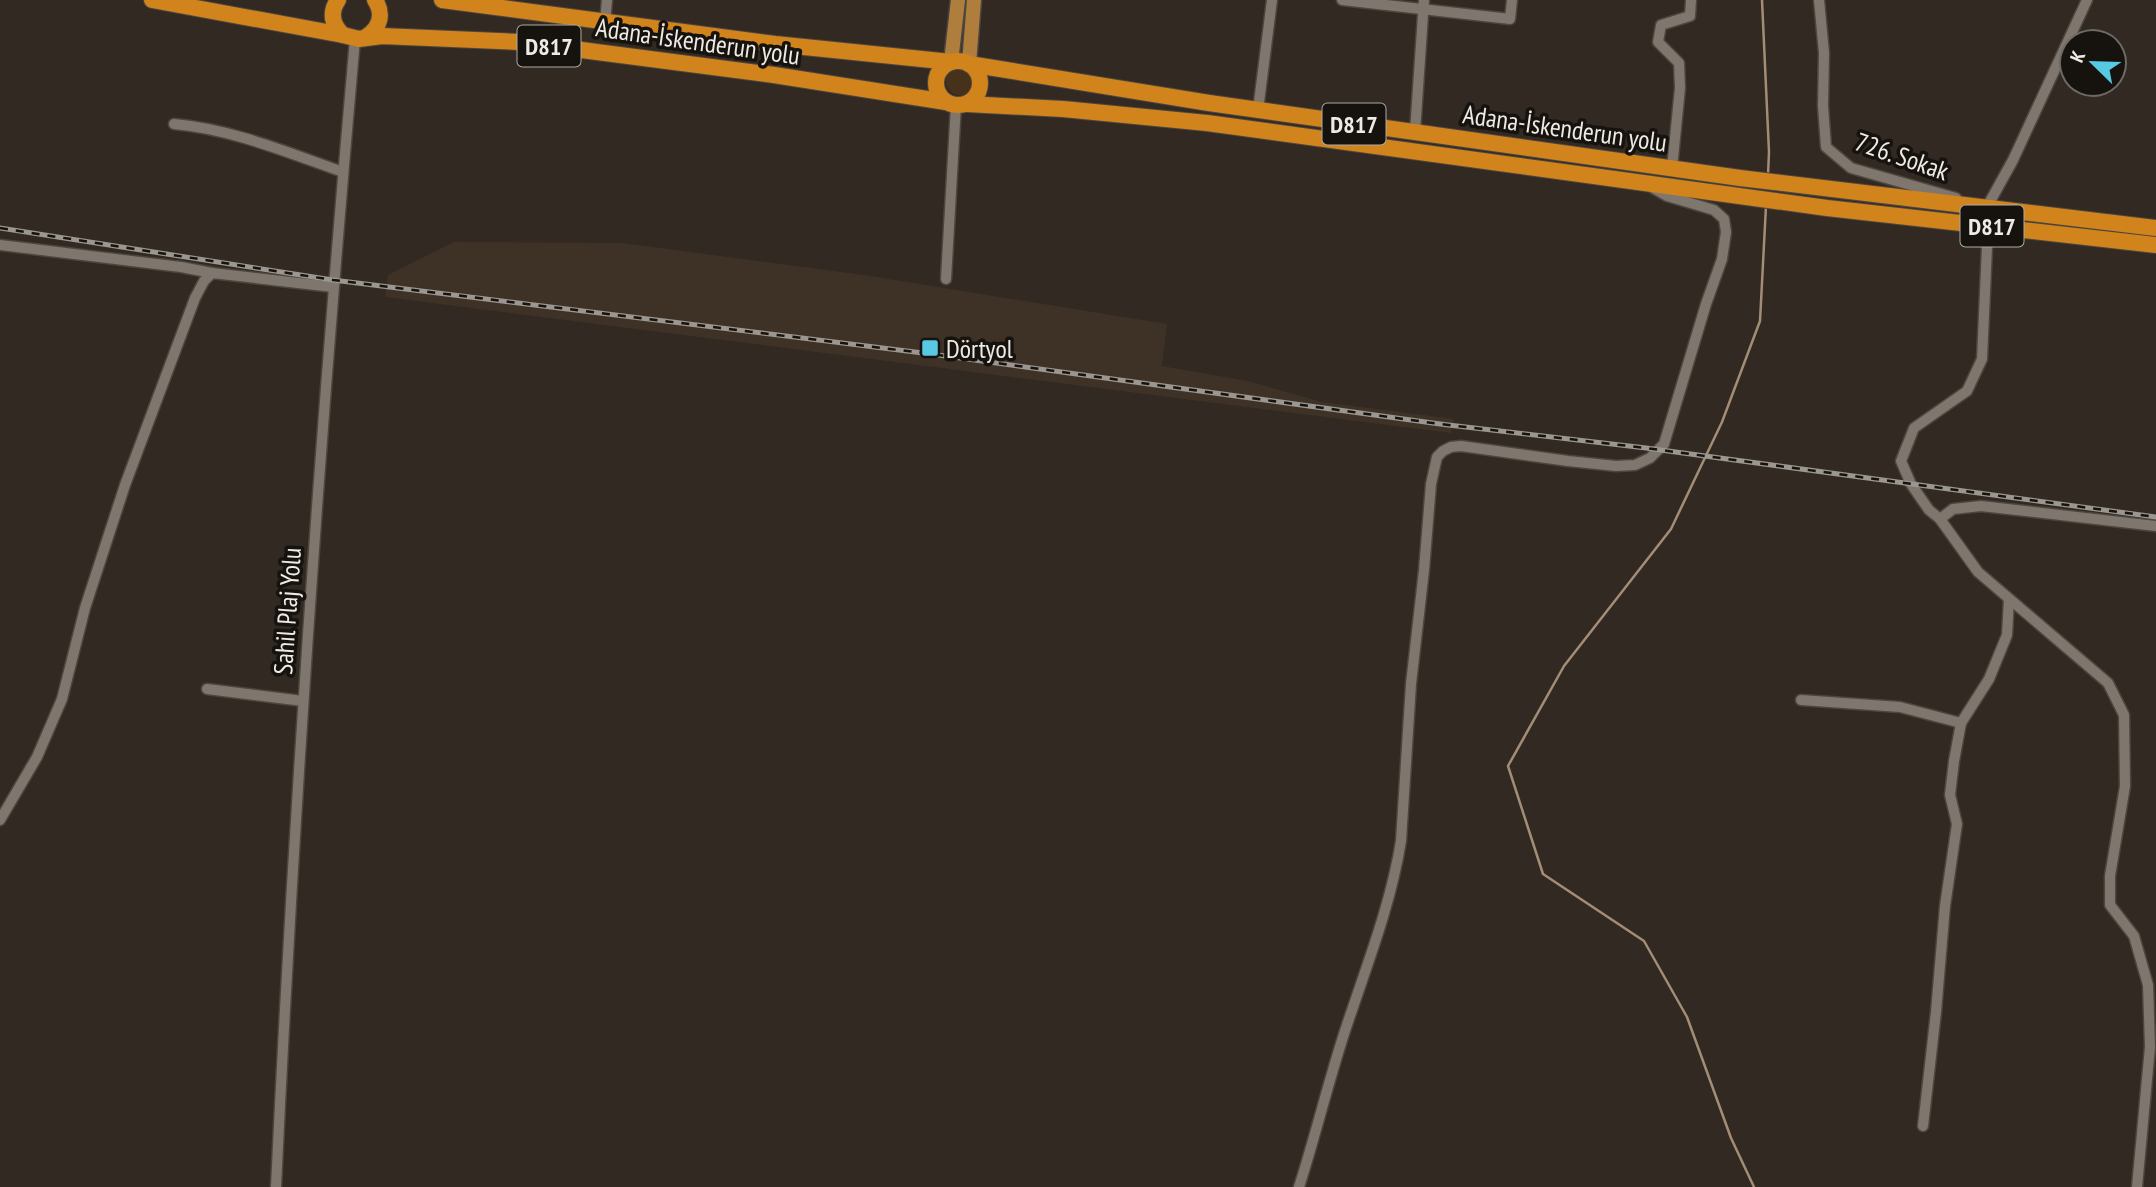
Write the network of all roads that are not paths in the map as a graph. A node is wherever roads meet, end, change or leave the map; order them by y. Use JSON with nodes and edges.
{"nodes":[{"id":1,"x":152,"y":0,"type":"edge"},
{"id":2,"x":338,"y":0,"type":"edge"},
{"id":3,"x":375,"y":0,"type":"edge"},
{"id":4,"x":442,"y":0,"type":"edge"},
{"id":5,"x":607,"y":0,"type":"edge"},
{"id":6,"x":958,"y":0,"type":"edge"},
{"id":7,"x":974,"y":0,"type":"edge"},
{"id":8,"x":1272,"y":0,"type":"edge"},
{"id":9,"x":1342,"y":0,"type":"edge"},
{"id":10,"x":1512,"y":0,"type":"edge"},
{"id":11,"x":1692,"y":0,"type":"edge"},
{"id":12,"x":1819,"y":0,"type":"edge"},
{"id":13,"x":2087,"y":0,"type":"edge"},
{"id":14,"x":1424,"y":5,"type":"edge"},
{"id":15,"x":605,"y":22,"type":"junction"},
{"id":16,"x":354,"y":37,"type":"junction"},
{"id":17,"x":951,"y":62,"type":"junction"},
{"id":18,"x":969,"y":64,"type":"junction"},
{"id":19,"x":956,"y":104,"type":"junction"},
{"id":20,"x":1258,"y":110,"type":"junction"},
{"id":21,"x":174,"y":124,"type":"dead end"},
{"id":22,"x":1415,"y":132,"type":"junction"},
{"id":23,"x":1672,"y":168,"type":"junction"},
{"id":24,"x":343,"y":172,"type":"junction"},
{"id":25,"x":1644,"y":184,"type":"junction"},
{"id":26,"x":1986,"y":207,"type":"junction"},
{"id":27,"x":1988,"y":225,"type":"junction"},
{"id":28,"x":2156,"y":228,"type":"edge"},
{"id":29,"x":0,"y":245,"type":"edge"},
{"id":30,"x":2156,"y":245,"type":"edge"},
{"id":31,"x":212,"y":273,"type":"junction"},
{"id":32,"x":946,"y":279,"type":"dead end"},
{"id":33,"x":333,"y":287,"type":"junction"},
{"id":34,"x":1940,"y":519,"type":"junction"},
{"id":35,"x":2156,"y":526,"type":"edge"},
{"id":36,"x":2009,"y":599,"type":"junction"},
{"id":37,"x":207,"y":689,"type":"dead end"},
{"id":38,"x":1801,"y":699,"type":"dead end"},
{"id":39,"x":303,"y":701,"type":"junction"},
{"id":40,"x":1961,"y":723,"type":"junction"},
{"id":41,"x":0,"y":820,"type":"edge"},
{"id":42,"x":1923,"y":1126,"type":"dead end"},
{"id":43,"x":276,"y":1187,"type":"edge"},
{"id":44,"x":1299,"y":1187,"type":"edge"},
{"id":45,"x":2137,"y":1187,"type":"edge"}],
"edges":[{"from":1,"to":16,"type":"highway","name":"Adana-İskenderun yolu","number":"D817"},
{"from":2,"to":16,"type":"highway"},
{"from":3,"to":16,"type":"highway"},
{"from":4,"to":15,"type":"highway","name":"Adana-İskenderun yolu","number":"D817"},
{"from":5,"to":15,"type":"street"},
{"from":6,"to":17,"type":"main road"},
{"from":7,"to":18,"type":"main road"},
{"from":8,"to":20,"type":"street"},
{"from":9,"to":14,"type":"street"},
{"from":10,"to":14,"type":"street"},
{"from":11,"to":23,"type":"street"},
{"from":12,"to":26,"type":"street","name":"726. Sokak"},
{"from":13,"to":26,"type":"street"},
{"from":14,"to":22,"type":"street"},
{"from":15,"to":17,"type":"highway","name":"Adana-İskenderun yolu","number":"D817"},
{"from":16,"to":19,"type":"highway","name":"Adana-İskenderun yolu","number":"D817"},
{"from":16,"to":24,"type":"street","name":"Sahil Plaj Yolu"},
{"from":17,"to":18,"type":"highway"},
{"from":17,"to":19,"type":"highway"},
{"from":18,"to":19,"type":"highway"},
{"from":18,"to":20,"type":"highway","name":"Adana-İskenderun yolu","number":"D817"},
{"from":19,"to":25,"type":"highway","number":"D817"},
{"from":19,"to":32,"type":"street"},
{"from":20,"to":22,"type":"highway","name":"Adana-İskenderun yolu","number":"D817"},
{"from":21,"to":24,"type":"street"},
{"from":22,"to":23,"type":"highway","name":"Adana-İskenderun yolu","number":"D817"},
{"from":23,"to":26,"type":"highway","name":"Adana-İskenderun yolu","number":"D817"},
{"from":24,"to":33,"type":"street","name":"Sahil Plaj Yolu"},
{"from":25,"to":27,"type":"highway","number":"D817"},
{"from":25,"to":44,"type":"street"},
{"from":26,"to":27,"type":"highway"},
{"from":26,"to":28,"type":"highway","name":"Adana-İskenderun yolu","number":"D817"},
{"from":27,"to":30,"type":"highway","number":"D817"},
{"from":27,"to":34,"type":"street"},
{"from":29,"to":31,"type":"street"},
{"from":31,"to":33,"type":"street"},
{"from":31,"to":41,"type":"street"},
{"from":33,"to":39,"type":"street","name":"Sahil Plaj Yolu"},
{"from":34,"to":35,"type":"street"},
{"from":34,"to":36,"type":"street"},
{"from":36,"to":40,"type":"street"},
{"from":36,"to":45,"type":"street"},
{"from":37,"to":39,"type":"street"},
{"from":38,"to":40,"type":"street"},
{"from":39,"to":43,"type":"street","name":"Sahil Plaj Yolu"},
{"from":40,"to":42,"type":"street"}]}
